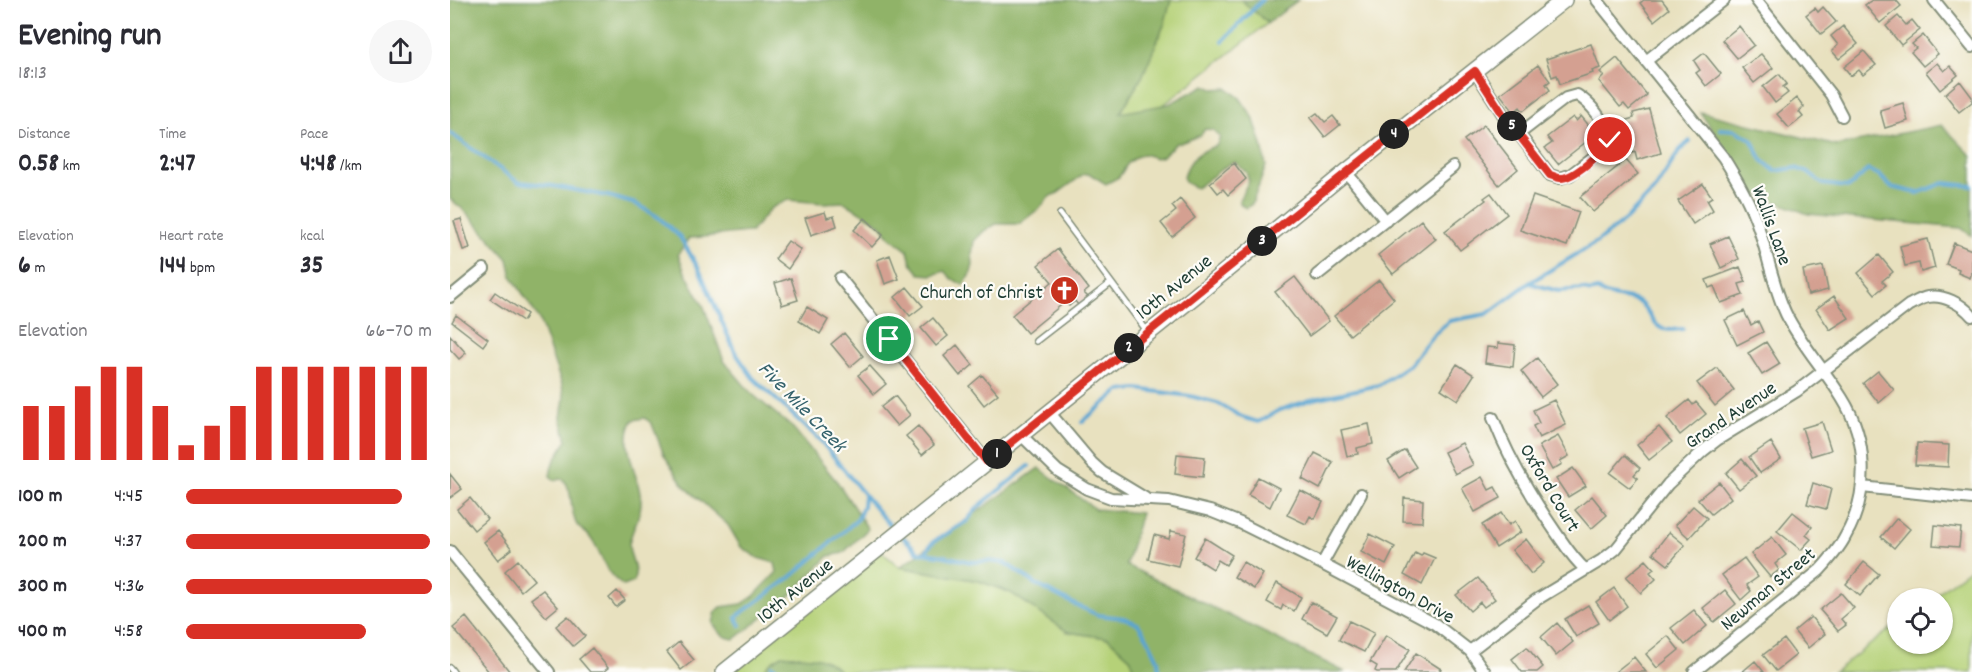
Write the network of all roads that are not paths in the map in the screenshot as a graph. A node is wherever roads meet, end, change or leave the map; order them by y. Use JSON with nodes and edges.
{"nodes":[{"id":1,"x":1564,"y":0,"type":"edge"},
{"id":2,"x":1597,"y":0,"type":"edge"},
{"id":3,"x":1724,"y":0,"type":"edge"},
{"id":4,"x":1756,"y":0,"type":"edge"},
{"id":5,"x":1934,"y":0,"type":"edge"},
{"id":6,"x":1972,"y":47,"type":"edge"},
{"id":7,"x":1646,"y":61,"type":"junction"},
{"id":8,"x":1475,"y":71,"type":"junction"},
{"id":9,"x":1842,"y":116,"type":"dead end"},
{"id":10,"x":1519,"y":134,"type":"junction"},
{"id":11,"x":1453,"y":168,"type":"dead end"},
{"id":12,"x":1346,"y":172,"type":"junction"},
{"id":13,"x":1060,"y":214,"type":"dead end"},
{"id":14,"x":1386,"y":220,"type":"junction"},
{"id":15,"x":484,"y":268,"type":"dead end"},
{"id":16,"x":1317,"y":275,"type":"dead end"},
{"id":17,"x":840,"y":278,"type":"dead end"},
{"id":18,"x":1111,"y":283,"type":"junction"},
{"id":19,"x":450,"y":297,"type":"edge"},
{"id":20,"x":1972,"y":316,"type":"edge"},
{"id":21,"x":1148,"y":333,"type":"junction"},
{"id":22,"x":1036,"y":342,"type":"dead end"},
{"id":23,"x":1822,"y":370,"type":"junction"},
{"id":24,"x":1049,"y":412,"type":"junction"},
{"id":25,"x":1493,"y":418,"type":"dead end"},
{"id":26,"x":1021,"y":435,"type":"junction"},
{"id":27,"x":987,"y":462,"type":"junction"},
{"id":28,"x":1862,"y":487,"type":"junction"},
{"id":29,"x":1360,"y":494,"type":"dead end"},
{"id":30,"x":1148,"y":500,"type":"junction"},
{"id":31,"x":1972,"y":500,"type":"edge"},
{"id":32,"x":450,"y":551,"type":"edge"},
{"id":33,"x":1322,"y":564,"type":"junction"},
{"id":34,"x":1586,"y":570,"type":"junction"},
{"id":35,"x":1470,"y":651,"type":"junction"},
{"id":36,"x":450,"y":668,"type":"edge"},
{"id":37,"x":453,"y":672,"type":"edge"},
{"id":38,"x":549,"y":672,"type":"edge"},
{"id":39,"x":724,"y":672,"type":"edge"},
{"id":40,"x":1485,"y":672,"type":"edge"},
{"id":41,"x":1694,"y":672,"type":"edge"}],
"edges":[{"from":1,"to":8,"type":"street","name":"10th Avenue"},
{"from":2,"to":7,"type":"street","name":"Wallis Lane"},
{"from":3,"to":7,"type":"street"},
{"from":4,"to":9,"type":"street"},
{"from":5,"to":6,"type":"street"},
{"from":7,"to":23,"type":"street","name":"Wallis Lane"},
{"from":8,"to":10,"type":"street"},
{"from":8,"to":12,"type":"street","name":"10th Avenue"},
{"from":10,"to":10,"type":"street"},
{"from":11,"to":14,"type":"street"},
{"from":12,"to":14,"type":"street"},
{"from":12,"to":21,"type":"street","name":"10th Avenue"},
{"from":13,"to":18,"type":"lane"},
{"from":14,"to":16,"type":"street"},
{"from":15,"to":19,"type":"street"},
{"from":17,"to":27,"type":"street"},
{"from":18,"to":21,"type":"lane"},
{"from":18,"to":22,"type":"lane"},
{"from":20,"to":23,"type":"street","name":"Grand Avenue"},
{"from":21,"to":24,"type":"street","name":"10th Avenue"},
{"from":23,"to":28,"type":"street","name":"Wallis Lane"},
{"from":23,"to":34,"type":"street","name":"Grand Avenue"},
{"from":24,"to":26,"type":"street","name":"10th Avenue"},
{"from":24,"to":30,"type":"street","name":"Wellington Drive"},
{"from":25,"to":34,"type":"street","name":"Oxford Court"},
{"from":26,"to":27,"type":"street","name":"10th Avenue"},
{"from":26,"to":30,"type":"street","name":"Wellington Drive"},
{"from":27,"to":39,"type":"street","name":"10th Avenue"},
{"from":28,"to":31,"type":"street"},
{"from":28,"to":41,"type":"street","name":"Newman Street"},
{"from":29,"to":33,"type":"street","name":"Wellington Drive"},
{"from":30,"to":33,"type":"street","name":"Wellington Drive"},
{"from":32,"to":38,"type":"street"},
{"from":33,"to":35,"type":"street","name":"Wellington Drive"},
{"from":34,"to":35,"type":"street","name":"Grand Avenue"},
{"from":35,"to":40,"type":"street","name":"Wellington Drive"},
{"from":36,"to":37,"type":"lane"}]}
